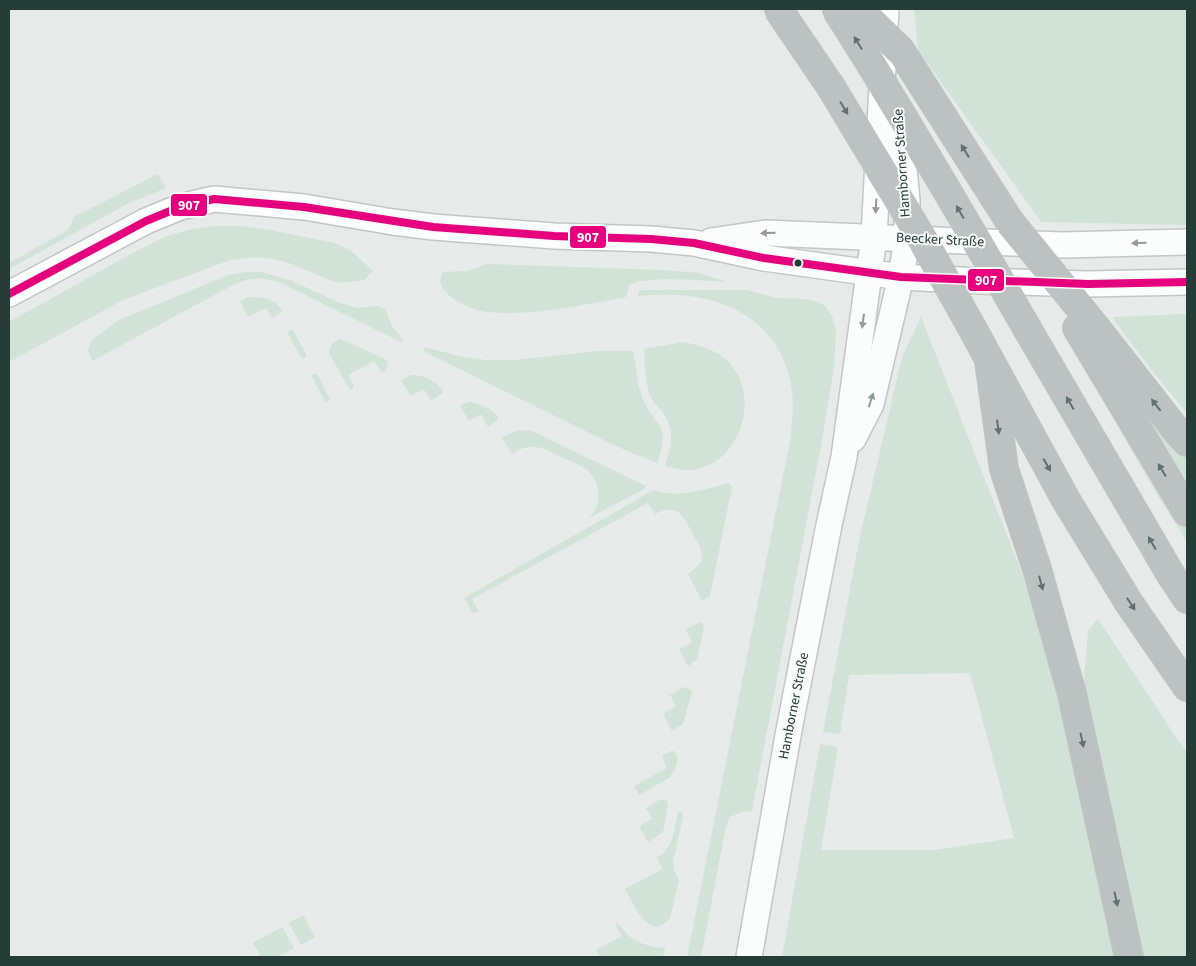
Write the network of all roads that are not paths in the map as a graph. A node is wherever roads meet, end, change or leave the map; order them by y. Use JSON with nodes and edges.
{"nodes":[{"id":1,"x":778,"y":9,"type":"edge"},
{"id":2,"x":836,"y":9,"type":"edge"},
{"id":3,"x":858,"y":9,"type":"edge"},
{"id":4,"x":888,"y":9,"type":"edge"},
{"id":5,"x":874,"y":237,"type":"junction"},
{"id":6,"x":907,"y":238,"type":"junction"},
{"id":7,"x":1187,"y":242,"type":"edge"},
{"id":8,"x":694,"y":243,"type":"junction"},
{"id":9,"x":870,"y":273,"type":"junction"},
{"id":10,"x":901,"y":277,"type":"junction"},
{"id":11,"x":1187,"y":282,"type":"edge"},
{"id":12,"x":9,"y":294,"type":"edge"},
{"id":13,"x":1087,"y":329,"type":"junction"},
{"id":14,"x":989,"y":361,"type":"junction"},
{"id":15,"x":1187,"y":442,"type":"edge"},
{"id":16,"x":844,"y":457,"type":"junction"},
{"id":17,"x":1187,"y":512,"type":"edge"},
{"id":18,"x":1187,"y":599,"type":"edge"},
{"id":19,"x":1187,"y":687,"type":"edge"},
{"id":20,"x":749,"y":957,"type":"edge"},
{"id":21,"x":1129,"y":957,"type":"edge"}],
"edges":[{"from":1,"to":14,"type":"highway","one_way":true,"bridge":true},
{"from":18,"to":2,"type":"highway","one_way":true,"bridge":true},
{"from":13,"to":3,"type":"highway","one_way":true,"bridge":true},
{"from":4,"to":5,"type":"street","name":"Hamborner Straße","one_way":true},
{"from":4,"to":6,"type":"street","name":"Hamborner Straße"},
{"from":5,"to":6,"type":"street","name":"Beecker Straße"},
{"from":5,"to":8,"type":"street","name":"Beecker Straße","one_way":true},
{"from":5,"to":9,"type":"street","name":"Hamborner Straße"},
{"from":7,"to":6,"type":"street","name":"Beecker Straße","one_way":true},
{"from":6,"to":10,"type":"street","name":"Hamborner Straße"},
{"from":8,"to":9,"type":"street","name":"Beecker Straße"},
{"from":8,"to":12,"type":"street","name":"Beecker Straße"},
{"from":9,"to":10,"type":"street","name":"Beecker Straße"},
{"from":9,"to":16,"type":"street","name":"Hamborner Straße","one_way":true},
{"from":10,"to":11,"type":"street","name":"Beecker Straße"},
{"from":16,"to":10,"type":"street","name":"Hamborner Straße","one_way":true},
{"from":15,"to":13,"type":"highway","one_way":true},
{"from":17,"to":13,"type":"highway","one_way":true},
{"from":14,"to":19,"type":"highway","one_way":true},
{"from":14,"to":21,"type":"highway","one_way":true},
{"from":16,"to":20,"type":"street","name":"Hamborner Straße"}]}
